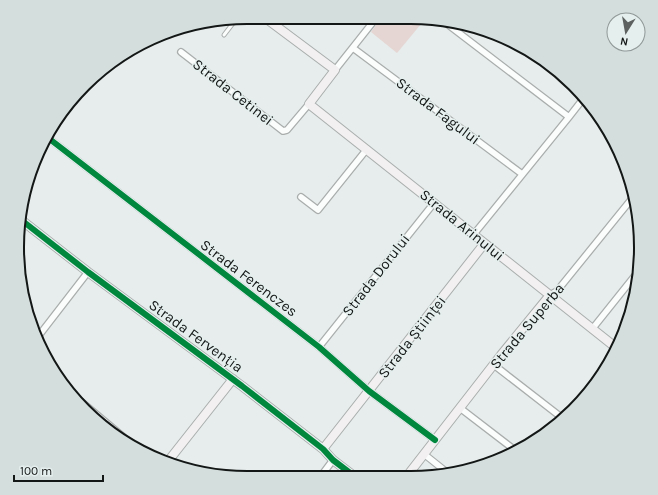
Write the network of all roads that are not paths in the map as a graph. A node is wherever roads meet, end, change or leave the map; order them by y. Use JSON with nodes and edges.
{"nodes":[{"id":1,"x":232,"y":24,"type":"edge"},
{"id":2,"x":273,"y":24,"type":"edge"},
{"id":3,"x":372,"y":24,"type":"edge"},
{"id":4,"x":452,"y":28,"type":"edge"},
{"id":5,"x":224,"y":35,"type":"dead end"},
{"id":6,"x":353,"y":48,"type":"junction"},
{"id":7,"x":181,"y":52,"type":"dead end"},
{"id":8,"x":335,"y":70,"type":"junction"},
{"id":9,"x":581,"y":102,"type":"edge"},
{"id":10,"x":309,"y":104,"type":"junction"},
{"id":11,"x":569,"y":118,"type":"junction"},
{"id":12,"x":52,"y":141,"type":"edge"},
{"id":13,"x":367,"y":149,"type":"junction"},
{"id":14,"x":522,"y":174,"type":"junction"},
{"id":15,"x":301,"y":197,"type":"dead end"},
{"id":16,"x":434,"y":202,"type":"junction"},
{"id":17,"x":629,"y":202,"type":"edge"},
{"id":18,"x":25,"y":222,"type":"edge"},
{"id":19,"x":474,"y":234,"type":"junction"},
{"id":20,"x":484,"y":244,"type":"junction"},
{"id":21,"x":88,"y":272,"type":"junction"},
{"id":22,"x":632,"y":280,"type":"edge"},
{"id":23,"x":550,"y":296,"type":"junction"},
{"id":24,"x":593,"y":328,"type":"junction"},
{"id":25,"x":41,"y":333,"type":"edge"},
{"id":26,"x":612,"y":344,"type":"edge"},
{"id":27,"x":319,"y":347,"type":"junction"},
{"id":28,"x":494,"y":365,"type":"junction"},
{"id":29,"x":233,"y":379,"type":"junction"},
{"id":30,"x":369,"y":391,"type":"junction"},
{"id":31,"x":460,"y":408,"type":"junction"},
{"id":32,"x":559,"y":415,"type":"edge"},
{"id":33,"x":435,"y":440,"type":"junction"},
{"id":34,"x":511,"y":447,"type":"edge"},
{"id":35,"x":323,"y":448,"type":"junction"},
{"id":36,"x":424,"y":454,"type":"junction"},
{"id":37,"x":171,"y":457,"type":"edge"},
{"id":38,"x":333,"y":460,"type":"junction"},
{"id":39,"x":442,"y":469,"type":"edge"},
{"id":40,"x":325,"y":471,"type":"edge"},
{"id":41,"x":347,"y":471,"type":"edge"},
{"id":42,"x":411,"y":471,"type":"edge"}],
"edges":[{"from":1,"to":5,"type":"lane"},
{"from":2,"to":8,"type":"street"},
{"from":3,"to":6,"type":"street"},
{"from":4,"to":11,"type":"street"},
{"from":6,"to":8,"type":"street"},
{"from":6,"to":14,"type":"street","name":"Strada Fagului"},
{"from":7,"to":10,"type":"street","name":"Strada Cetinei"},
{"from":8,"to":10,"type":"street"},
{"from":9,"to":11,"type":"street"},
{"from":10,"to":13,"type":"street","name":"Strada Arinului"},
{"from":11,"to":14,"type":"street"},
{"from":12,"to":27,"type":"street","name":"Strada Ferenczes"},
{"from":13,"to":15,"type":"street"},
{"from":13,"to":16,"type":"street","name":"Strada Arinului"},
{"from":14,"to":19,"type":"street"},
{"from":16,"to":19,"type":"street","name":"Strada Arinului"},
{"from":16,"to":27,"type":"street","name":"Strada Dorului"},
{"from":17,"to":23,"type":"street","name":"Strada Superba"},
{"from":18,"to":21,"type":"street","name":"Strada Fervenția"},
{"from":19,"to":20,"type":"street","name":"Strada Arinului"},
{"from":20,"to":23,"type":"street","name":"Strada Arinului"},
{"from":20,"to":30,"type":"street","name":"Strada Științei"},
{"from":21,"to":25,"type":"street"},
{"from":21,"to":29,"type":"street","name":"Strada Fervenția"},
{"from":22,"to":24,"type":"street"},
{"from":23,"to":24,"type":"street","name":"Strada Arinului"},
{"from":23,"to":28,"type":"street","name":"Strada Superba"},
{"from":24,"to":26,"type":"street","name":"Strada Arinului"},
{"from":27,"to":30,"type":"street","name":"Strada Ferenczes"},
{"from":28,"to":31,"type":"street","name":"Strada Superba"},
{"from":28,"to":32,"type":"street"},
{"from":29,"to":35,"type":"street","name":"Strada Fervenția"},
{"from":29,"to":37,"type":"street"},
{"from":30,"to":33,"type":"street","name":"Strada Ferenczes"},
{"from":30,"to":35,"type":"street","name":"Strada Științei"},
{"from":31,"to":33,"type":"street","name":"Strada Superba"},
{"from":31,"to":34,"type":"street"},
{"from":33,"to":36,"type":"street","name":"Strada Superba"},
{"from":35,"to":38,"type":"street","name":"Strada Fervenția"},
{"from":36,"to":39,"type":"street"},
{"from":36,"to":42,"type":"street","name":"Strada Superba"},
{"from":38,"to":40,"type":"street"},
{"from":38,"to":41,"type":"street","name":"Strada Fervenția"}]}
